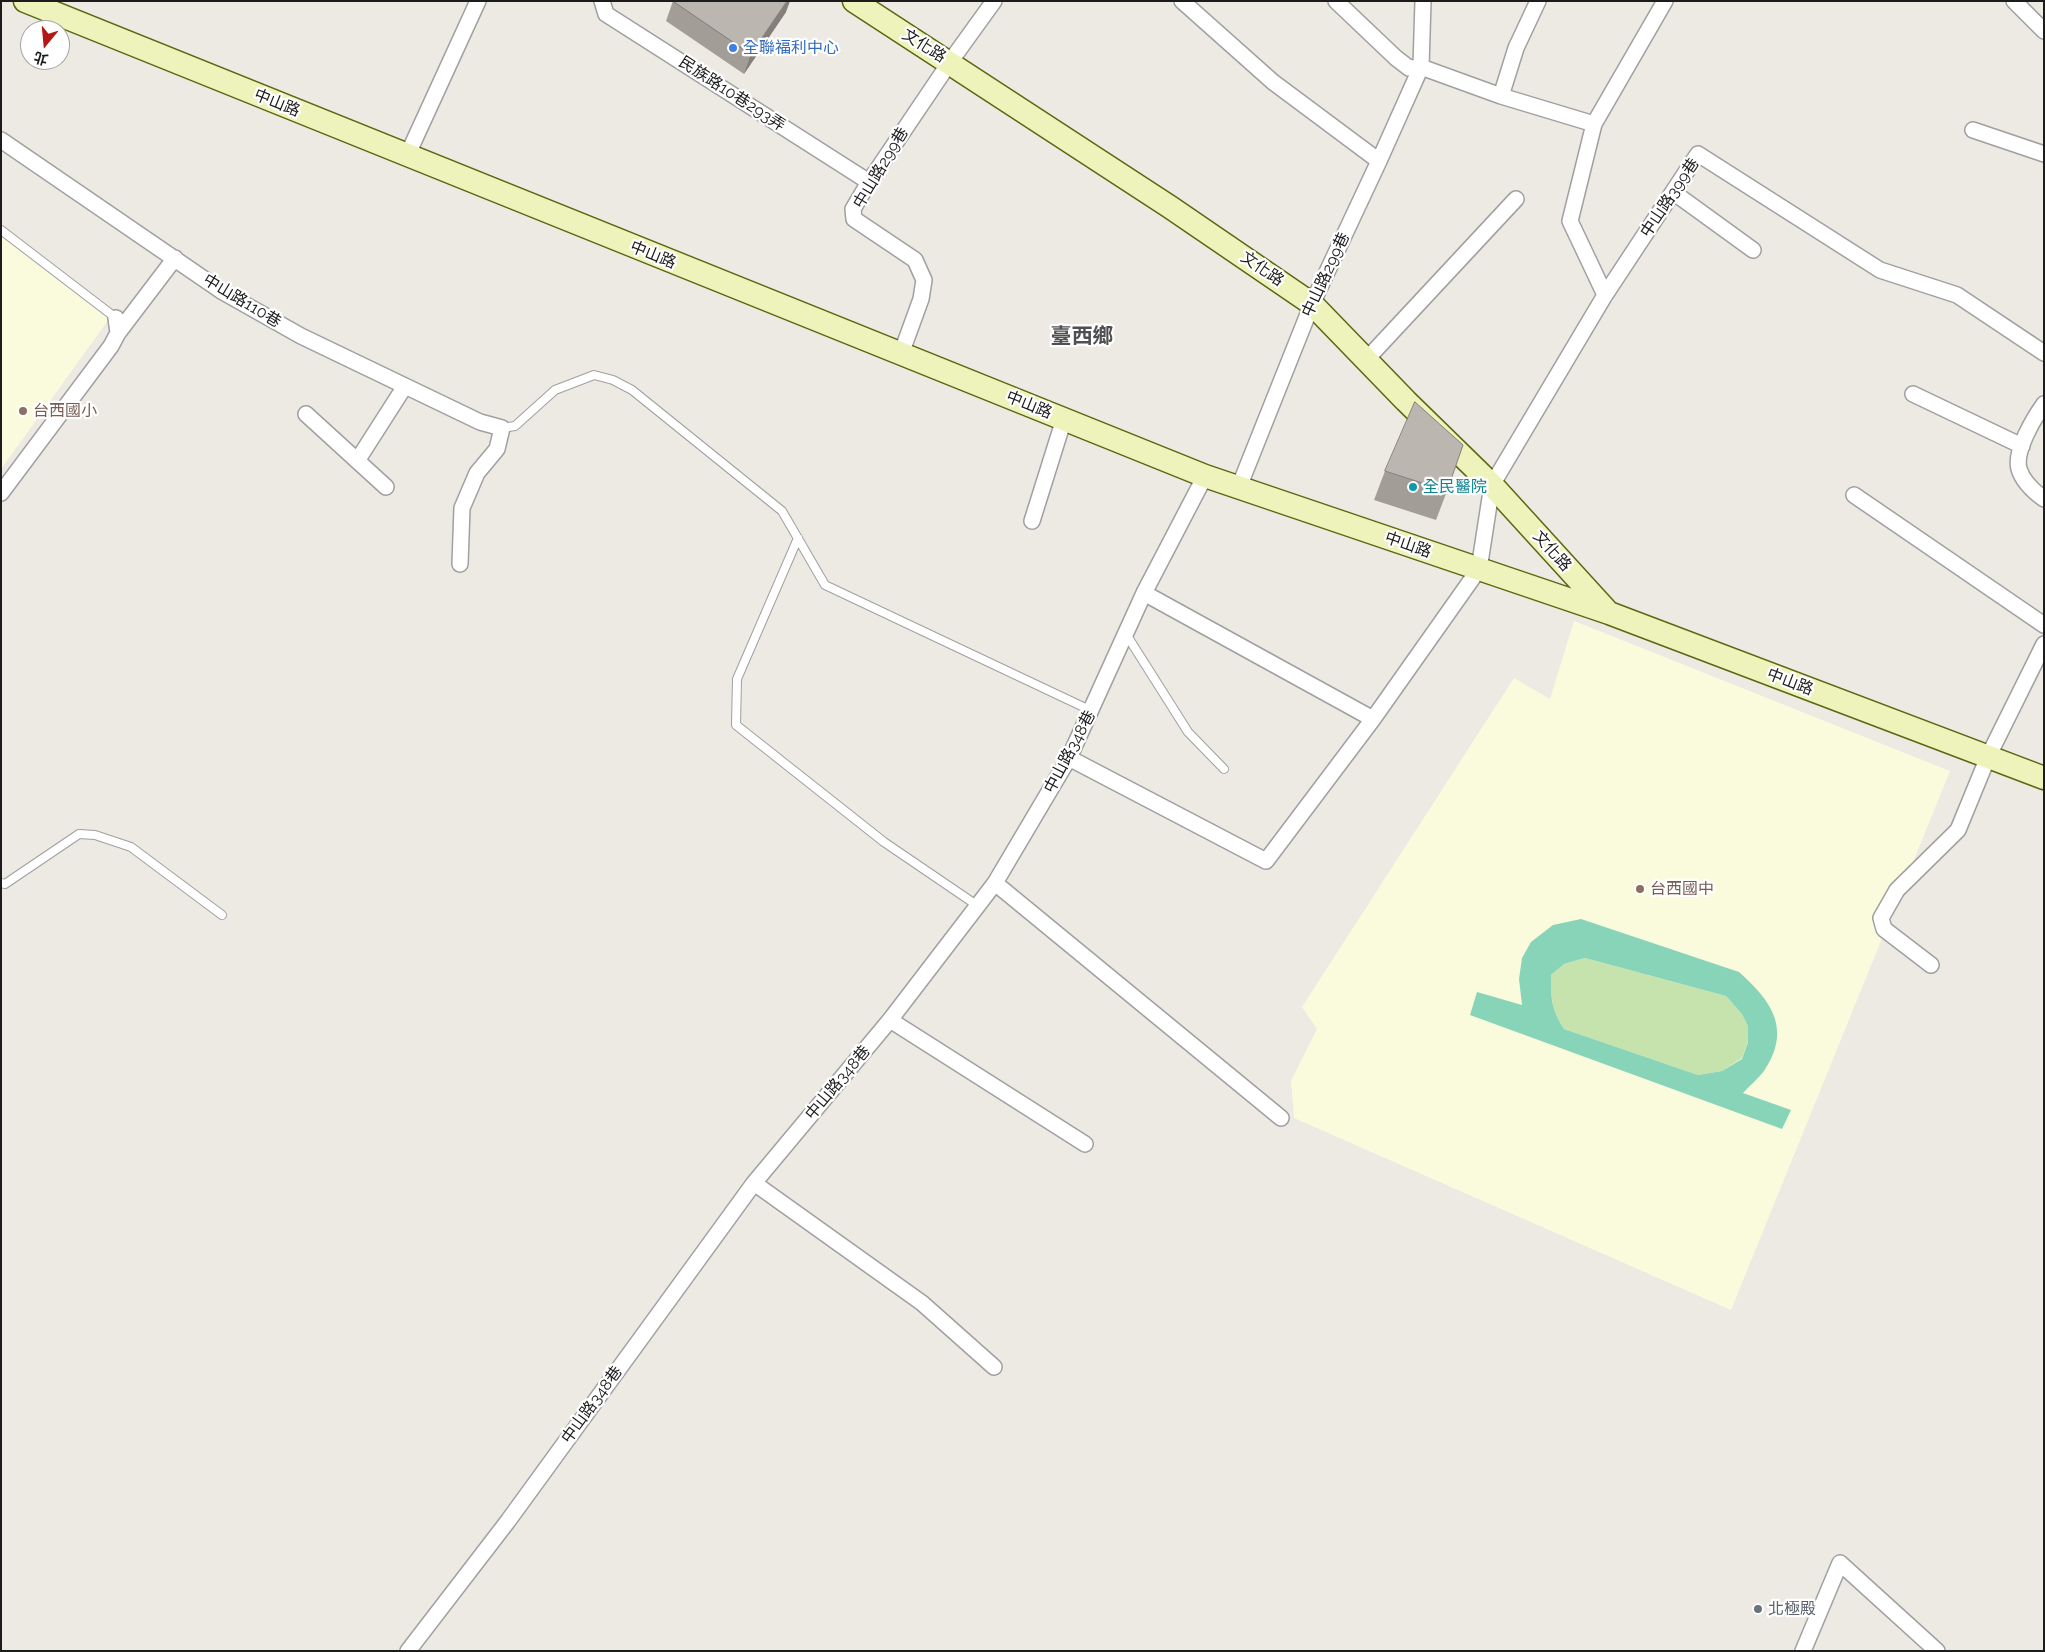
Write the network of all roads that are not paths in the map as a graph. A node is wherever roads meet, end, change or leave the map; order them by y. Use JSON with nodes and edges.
{"nodes":[{"id":1,"x":25,"y":1,"type":"edge"},
{"id":2,"x":478,"y":1,"type":"edge"},
{"id":3,"x":602,"y":1,"type":"edge"},
{"id":4,"x":854,"y":1,"type":"edge"},
{"id":5,"x":994,"y":1,"type":"edge"},
{"id":6,"x":1182,"y":1,"type":"edge"},
{"id":7,"x":1336,"y":1,"type":"edge"},
{"id":8,"x":1423,"y":1,"type":"edge"},
{"id":9,"x":1538,"y":1,"type":"edge"},
{"id":10,"x":1665,"y":1,"type":"edge"},
{"id":11,"x":2014,"y":1,"type":"edge"},
{"id":12,"x":2044,"y":31,"type":"edge"},
{"id":13,"x":950,"y":62,"type":"junction"},
{"id":14,"x":1421,"y":67,"type":"junction"},
{"id":15,"x":1501,"y":96,"type":"junction"},
{"id":16,"x":1594,"y":124,"type":"junction"},
{"id":17,"x":1973,"y":130,"type":"dead end"},
{"id":18,"x":1,"y":140,"type":"edge"},
{"id":19,"x":2044,"y":154,"type":"edge"},
{"id":20,"x":408,"y":156,"type":"junction"},
{"id":21,"x":1379,"y":161,"type":"junction"},
{"id":22,"x":869,"y":182,"type":"junction"},
{"id":23,"x":1673,"y":192,"type":"junction"},
{"id":24,"x":1516,"y":199,"type":"dead end"},
{"id":25,"x":1,"y":230,"type":"edge"},
{"id":26,"x":1753,"y":250,"type":"dead end"},
{"id":27,"x":175,"y":258,"type":"junction"},
{"id":28,"x":1605,"y":295,"type":"junction"},
{"id":29,"x":1312,"y":304,"type":"junction"},
{"id":30,"x":116,"y":318,"type":"joint"},
{"id":31,"x":118,"y":333,"type":"junction"},
{"id":32,"x":2044,"y":353,"type":"edge"},
{"id":33,"x":901,"y":354,"type":"junction"},
{"id":34,"x":1366,"y":360,"type":"junction"},
{"id":35,"x":405,"y":386,"type":"junction"},
{"id":36,"x":1913,"y":394,"type":"dead end"},
{"id":37,"x":2044,"y":404,"type":"edge"},
{"id":38,"x":306,"y":414,"type":"dead end"},
{"id":39,"x":1064,"y":419,"type":"junction"},
{"id":40,"x":502,"y":428,"type":"junction"},
{"id":41,"x":2022,"y":446,"type":"junction"},
{"id":42,"x":356,"y":461,"type":"junction"},
{"id":43,"x":1205,"y":476,"type":"junction"},
{"id":44,"x":1492,"y":485,"type":"junction"},
{"id":45,"x":386,"y":487,"type":"dead end"},
{"id":46,"x":1239,"y":488,"type":"junction"},
{"id":47,"x":1,"y":493,"type":"edge"},
{"id":48,"x":1854,"y":495,"type":"dead end"},
{"id":49,"x":2044,"y":499,"type":"edge"},
{"id":50,"x":1032,"y":521,"type":"dead end"},
{"id":51,"x":798,"y":538,"type":"junction"},
{"id":52,"x":460,"y":564,"type":"dead end"},
{"id":53,"x":1479,"y":569,"type":"junction"},
{"id":54,"x":1144,"y":593,"type":"junction"},
{"id":55,"x":1609,"y":613,"type":"junction"},
{"id":56,"x":2044,"y":625,"type":"edge"},
{"id":57,"x":1126,"y":634,"type":"junction"},
{"id":58,"x":2044,"y":644,"type":"edge"},
{"id":59,"x":1092,"y":710,"type":"junction"},
{"id":60,"x":1373,"y":719,"type":"junction"},
{"id":61,"x":1988,"y":757,"type":"junction"},
{"id":62,"x":1069,"y":758,"type":"junction"},
{"id":63,"x":1224,"y":769,"type":"dead end"},
{"id":64,"x":2044,"y":778,"type":"edge"},
{"id":65,"x":1,"y":883,"type":"edge"},
{"id":66,"x":995,"y":883,"type":"junction"},
{"id":67,"x":978,"y":906,"type":"junction"},
{"id":68,"x":222,"y":915,"type":"dead end"},
{"id":69,"x":1931,"y":965,"type":"dead end"},
{"id":70,"x":890,"y":1020,"type":"junction"},
{"id":71,"x":1281,"y":1118,"type":"dead end"},
{"id":72,"x":1085,"y":1144,"type":"dead end"},
{"id":73,"x":754,"y":1183,"type":"junction"},
{"id":74,"x":994,"y":1366,"type":"dead end"},
{"id":75,"x":408,"y":1651,"type":"edge"},
{"id":76,"x":1803,"y":1651,"type":"edge"},
{"id":77,"x":1937,"y":1651,"type":"edge"}],
"edges":[{"from":1,"to":20,"type":"street","name":"中山路"},
{"from":2,"to":20,"type":"street"},
{"from":3,"to":22,"type":"street","name":"民族路10巷293弄"},
{"from":4,"to":13,"type":"street","name":"文化路"},
{"from":5,"to":13,"type":"street","name":"中山路299巷"},
{"from":6,"to":21,"type":"street"},
{"from":7,"to":14,"type":"street"},
{"from":8,"to":14,"type":"street","name":"中山路299巷"},
{"from":9,"to":15,"type":"street"},
{"from":10,"to":16,"type":"street"},
{"from":11,"to":12,"type":"street"},
{"from":13,"to":22,"type":"street","name":"中山路299巷"},
{"from":13,"to":29,"type":"street","name":"文化路"},
{"from":14,"to":15,"type":"street"},
{"from":14,"to":21,"type":"street","name":"中山路299巷"},
{"from":15,"to":16,"type":"street"},
{"from":16,"to":28,"type":"street"},
{"from":17,"to":19,"type":"street"},
{"from":18,"to":27,"type":"street","name":"中山路110巷"},
{"from":20,"to":33,"type":"street","name":"中山路"},
{"from":21,"to":29,"type":"street","name":"中山路299巷"},
{"from":22,"to":33,"type":"street","name":"中山路299巷"},
{"from":23,"to":26,"type":"street"},
{"from":23,"to":28,"type":"street","name":"中山路399巷"},
{"from":23,"to":32,"type":"street","name":"中山路399巷"},
{"from":24,"to":34,"type":"street"},
{"from":25,"to":30,"type":"lane"},
{"from":27,"to":31,"type":"street"},
{"from":27,"to":35,"type":"street","name":"中山路110巷"},
{"from":28,"to":44,"type":"street","name":"中山路399巷"},
{"from":29,"to":34,"type":"street","name":"文化路"},
{"from":29,"to":46,"type":"street","name":"中山路299巷"},
{"from":30,"to":31,"type":"street"},
{"from":31,"to":47,"type":"street"},
{"from":33,"to":39,"type":"street","name":"中山路"},
{"from":34,"to":44,"type":"street","name":"文化路"},
{"from":35,"to":40,"type":"street","name":"中山路110巷"},
{"from":35,"to":42,"type":"street"},
{"from":36,"to":41,"type":"street"},
{"from":37,"to":41,"type":"street"},
{"from":38,"to":42,"type":"street"},
{"from":39,"to":43,"type":"street","name":"中山路"},
{"from":39,"to":50,"type":"street"},
{"from":40,"to":51,"type":"lane"},
{"from":40,"to":52,"type":"street"},
{"from":41,"to":49,"type":"street"},
{"from":42,"to":45,"type":"street"},
{"from":43,"to":46,"type":"street","name":"中山路"},
{"from":43,"to":54,"type":"street","name":"中山路348巷"},
{"from":44,"to":53,"type":"street","name":"中山路399巷"},
{"from":44,"to":55,"type":"street","name":"文化路"},
{"from":46,"to":53,"type":"street","name":"中山路"},
{"from":48,"to":56,"type":"street"},
{"from":51,"to":59,"type":"lane"},
{"from":51,"to":67,"type":"lane"},
{"from":53,"to":55,"type":"street","name":"中山路"},
{"from":53,"to":60,"type":"street"},
{"from":54,"to":57,"type":"street","name":"中山路348巷"},
{"from":54,"to":60,"type":"street"},
{"from":55,"to":61,"type":"street","name":"中山路"},
{"from":57,"to":59,"type":"street","name":"中山路348巷"},
{"from":57,"to":63,"type":"lane"},
{"from":58,"to":61,"type":"street"},
{"from":59,"to":62,"type":"street","name":"中山路348巷"},
{"from":60,"to":62,"type":"street"},
{"from":61,"to":64,"type":"street","name":"中山路"},
{"from":61,"to":69,"type":"street"},
{"from":62,"to":66,"type":"street","name":"中山路348巷"},
{"from":65,"to":68,"type":"lane"},
{"from":66,"to":67,"type":"street","name":"中山路348巷"},
{"from":66,"to":71,"type":"street"},
{"from":67,"to":70,"type":"street","name":"中山路348巷"},
{"from":70,"to":72,"type":"street"},
{"from":70,"to":73,"type":"street","name":"中山路348巷"},
{"from":73,"to":74,"type":"street"},
{"from":73,"to":75,"type":"street","name":"中山路348巷"},
{"from":76,"to":77,"type":"street"}]}
